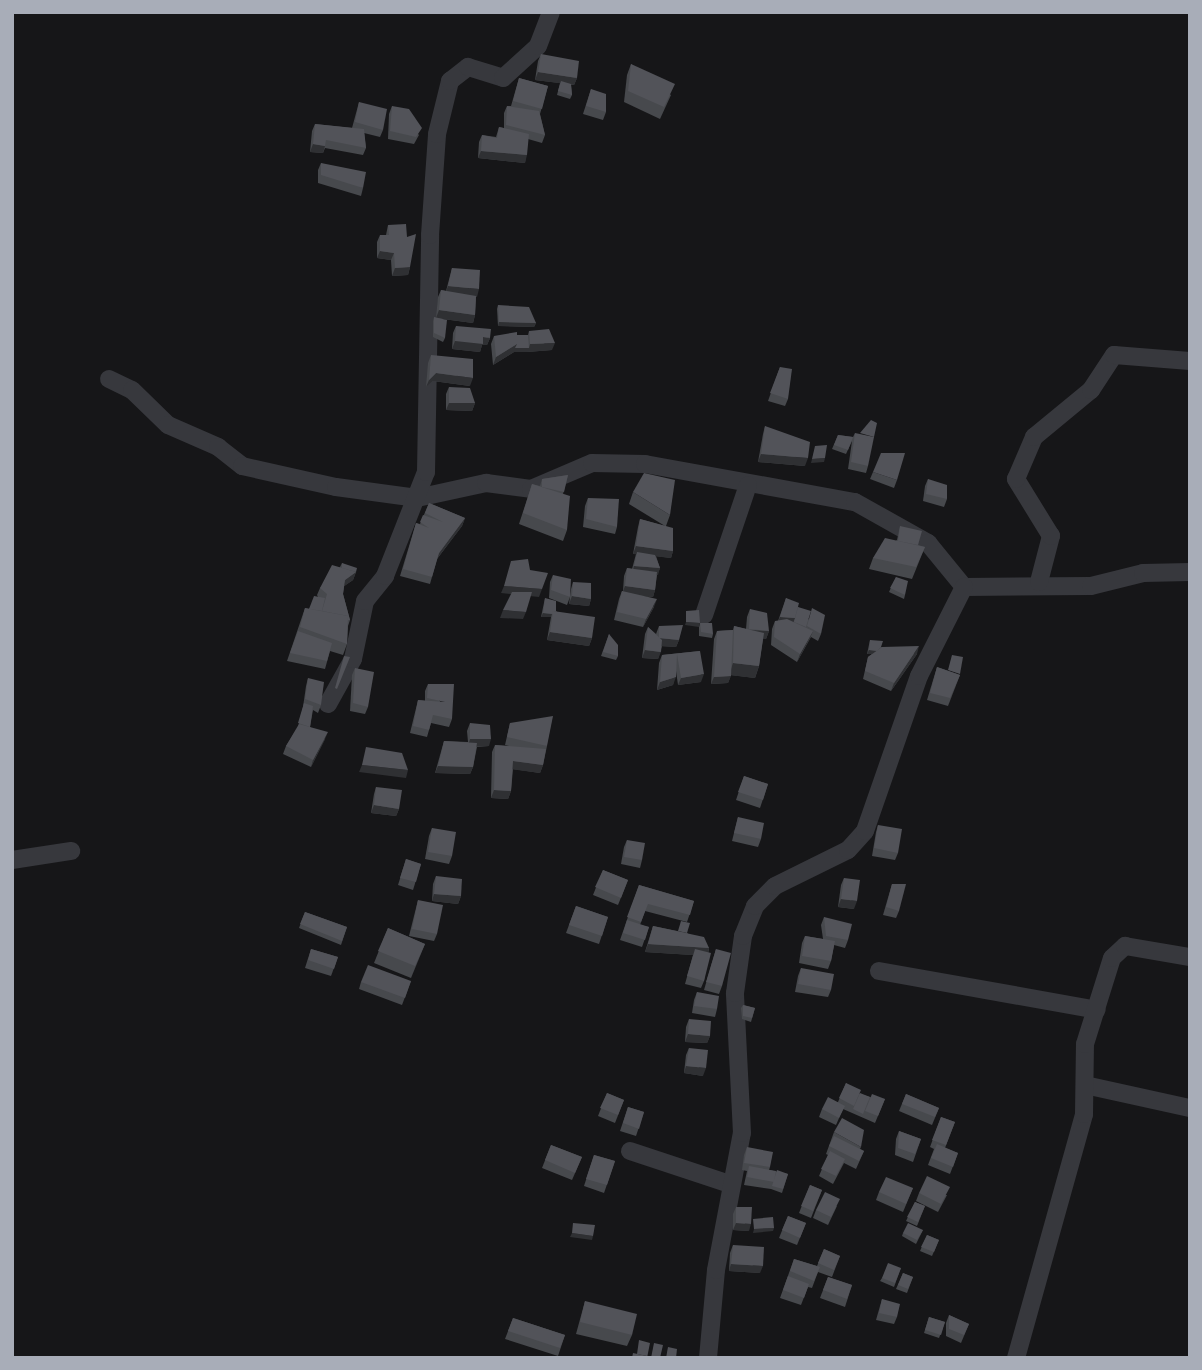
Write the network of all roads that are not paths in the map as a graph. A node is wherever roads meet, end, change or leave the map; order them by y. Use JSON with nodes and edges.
{"nodes":[{"id":1,"x":551,"y":12,"type":"edge"},
{"id":2,"x":1190,"y":361,"type":"edge"},
{"id":3,"x":109,"y":379,"type":"dead end"},
{"id":4,"x":748,"y":485,"type":"junction"},
{"id":5,"x":418,"y":498,"type":"junction"},
{"id":6,"x":1190,"y":572,"type":"edge"},
{"id":7,"x":1039,"y":582,"type":"junction"},
{"id":8,"x":964,"y":587,"type":"junction"},
{"id":9,"x":704,"y":615,"type":"dead end"},
{"id":10,"x":328,"y":704,"type":"dead end"},
{"id":11,"x":71,"y":851,"type":"dead end"},
{"id":12,"x":12,"y":860,"type":"edge"},
{"id":13,"x":1190,"y":957,"type":"edge"},
{"id":14,"x":879,"y":971,"type":"dead end"},
{"id":15,"x":1097,"y":1010,"type":"junction"},
{"id":16,"x":1085,"y":1085,"type":"junction"},
{"id":17,"x":1190,"y":1108,"type":"edge"},
{"id":18,"x":630,"y":1151,"type":"dead end"},
{"id":19,"x":730,"y":1184,"type":"junction"},
{"id":20,"x":708,"y":1358,"type":"edge"},
{"id":21,"x":1016,"y":1358,"type":"edge"}],
"edges":[{"from":1,"to":5,"type":"street"},
{"from":2,"to":7,"type":"street"},
{"from":3,"to":5,"type":"street"},
{"from":4,"to":5,"type":"street"},
{"from":4,"to":8,"type":"street"},
{"from":4,"to":9,"type":"street"},
{"from":5,"to":10,"type":"street"},
{"from":6,"to":7,"type":"street"},
{"from":7,"to":8,"type":"street"},
{"from":8,"to":19,"type":"street"},
{"from":11,"to":12,"type":"street"},
{"from":13,"to":15,"type":"street"},
{"from":14,"to":15,"type":"street"},
{"from":15,"to":16,"type":"street"},
{"from":16,"to":17,"type":"street"},
{"from":16,"to":21,"type":"street"},
{"from":18,"to":19,"type":"street"},
{"from":19,"to":20,"type":"street"}]}
